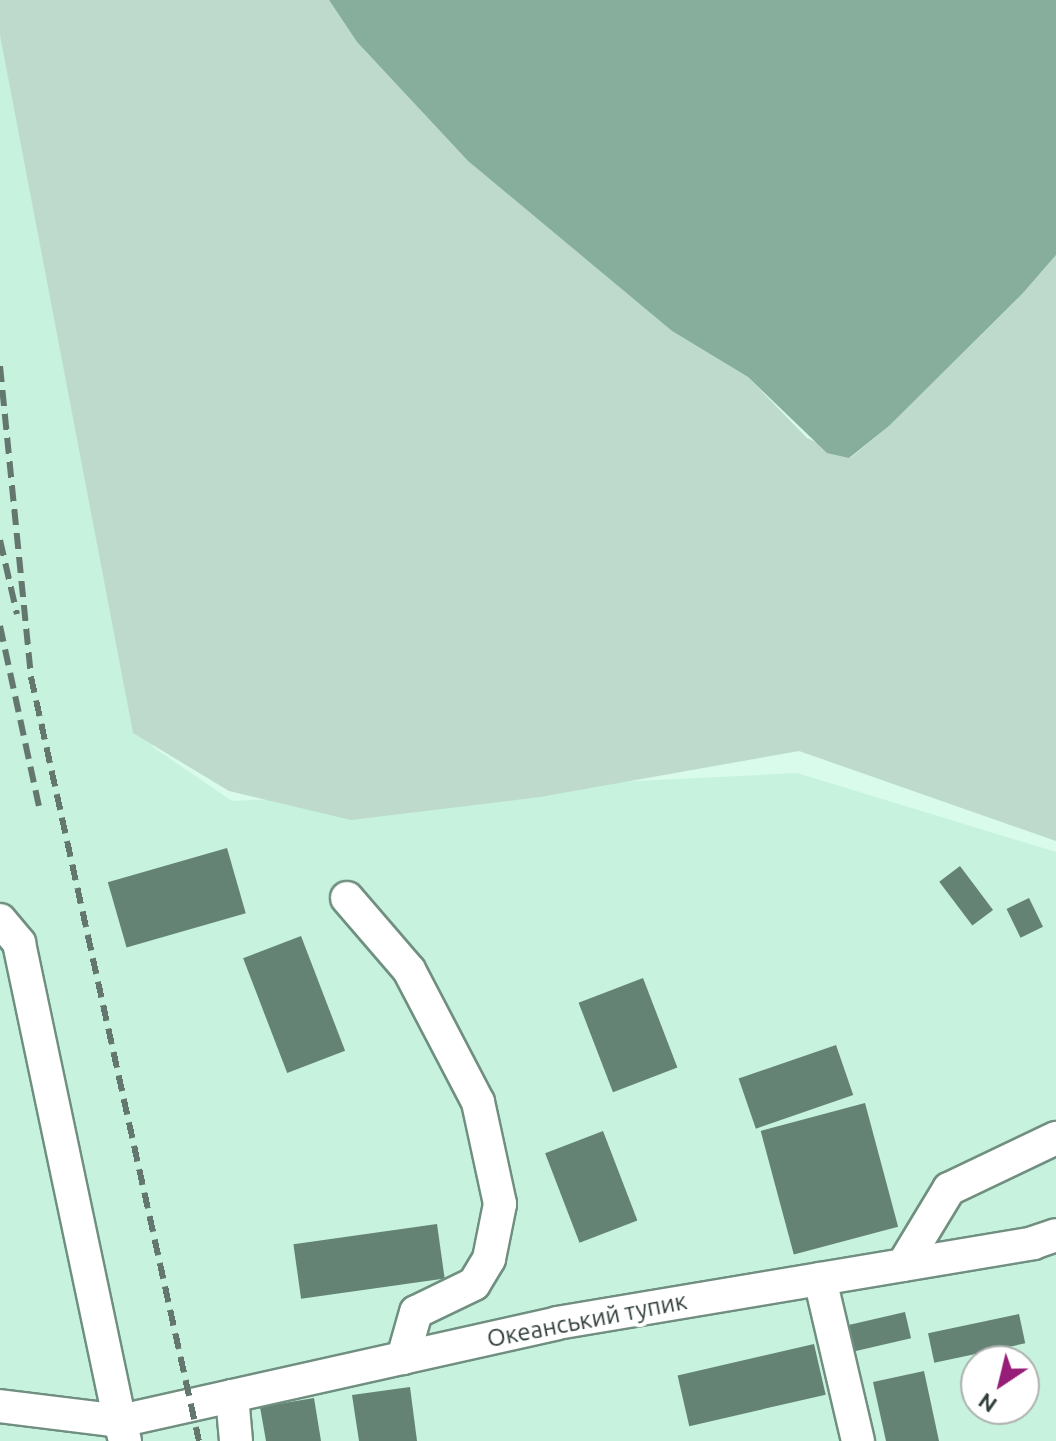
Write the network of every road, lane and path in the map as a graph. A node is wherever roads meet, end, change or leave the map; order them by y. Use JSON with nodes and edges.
{"nodes":[{"id":1,"x":347,"y":898,"type":"dead end"},
{"id":2,"x":0,"y":920,"type":"edge"},
{"id":3,"x":1056,"y":1138,"type":"edge"},
{"id":4,"x":1056,"y":1235,"type":"edge"},
{"id":5,"x":903,"y":1265,"type":"junction"},
{"id":6,"x":820,"y":1279,"type":"junction"},
{"id":7,"x":403,"y":1358,"type":"junction"},
{"id":8,"x":232,"y":1396,"type":"junction"},
{"id":9,"x":0,"y":1406,"type":"edge"},
{"id":10,"x":122,"y":1431,"type":"edge"},
{"id":11,"x":236,"y":1441,"type":"edge"},
{"id":12,"x":858,"y":1441,"type":"edge"}],
"edges":[{"from":1,"to":7,"type":"street"},
{"from":2,"to":10,"type":"street"},
{"from":3,"to":5,"type":"street"},
{"from":4,"to":5,"type":"street","name":"Океанський тупик"},
{"from":5,"to":6,"type":"street","name":"Океанський тупик"},
{"from":6,"to":7,"type":"street","name":"Океанський тупик"},
{"from":6,"to":12,"type":"street"},
{"from":7,"to":8,"type":"street","name":"Океанський тупик"},
{"from":8,"to":10,"type":"street","name":"Океанський тупик"},
{"from":8,"to":11,"type":"street"},
{"from":9,"to":10,"type":"street","name":"Океанський тупик"}]}
